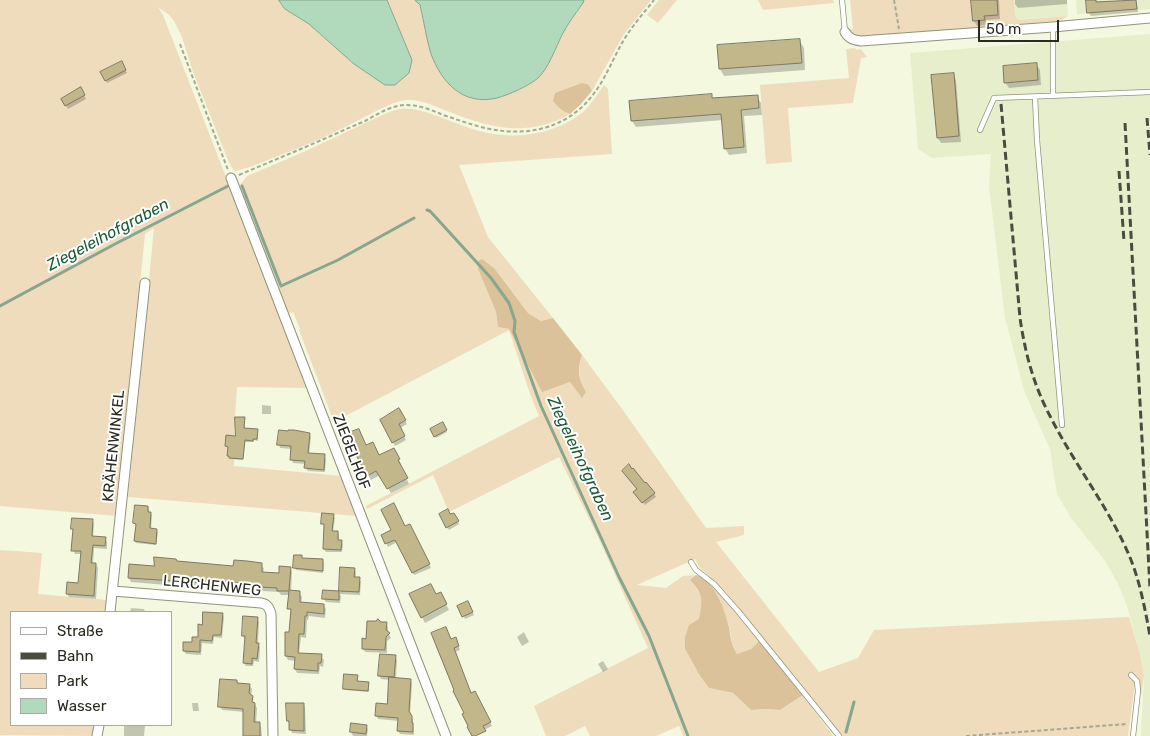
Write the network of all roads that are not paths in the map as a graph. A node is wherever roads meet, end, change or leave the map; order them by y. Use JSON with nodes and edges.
{"nodes":[{"id":1,"x":842,"y":0,"type":"edge"},
{"id":2,"x":1150,"y":18,"type":"edge"},
{"id":3,"x":1053,"y":27,"type":"junction"},
{"id":4,"x":845,"y":32,"type":"joint"},
{"id":5,"x":1150,"y":92,"type":"edge"},
{"id":6,"x":1053,"y":96,"type":"junction"},
{"id":7,"x":1035,"y":97,"type":"junction"},
{"id":8,"x":980,"y":130,"type":"dead end"},
{"id":9,"x":231,"y":178,"type":"road end"},
{"id":10,"x":145,"y":283,"type":"dead end"},
{"id":11,"x":1062,"y":425,"type":"dead end"},
{"id":12,"x":691,"y":562,"type":"dead end"},
{"id":13,"x":113,"y":591,"type":"junction"},
{"id":14,"x":110,"y":611,"type":"edge"},
{"id":15,"x":1131,"y":675,"type":"dead end"},
{"id":16,"x":274,"y":736,"type":"edge"},
{"id":17,"x":446,"y":736,"type":"edge"},
{"id":18,"x":839,"y":736,"type":"edge"},
{"id":19,"x":1133,"y":736,"type":"edge"}],
"edges":[{"from":1,"to":4,"type":"lane"},
{"from":2,"to":3,"type":"street"},
{"from":3,"to":4,"type":"street"},
{"from":3,"to":6,"type":"lane"},
{"from":5,"to":6,"type":"lane"},
{"from":6,"to":7,"type":"lane"},
{"from":7,"to":8,"type":"lane"},
{"from":7,"to":11,"type":"lane"},
{"from":9,"to":17,"type":"street","name":"ZIEGELHOF"},
{"from":10,"to":13,"type":"street","name":"KRÄHENWINKEL"},
{"from":12,"to":18,"type":"lane"},
{"from":13,"to":14,"type":"street","name":"KRÄHENWINKEL"},
{"from":13,"to":16,"type":"street","name":"LERCHENWEG"},
{"from":15,"to":19,"type":"lane"}]}
